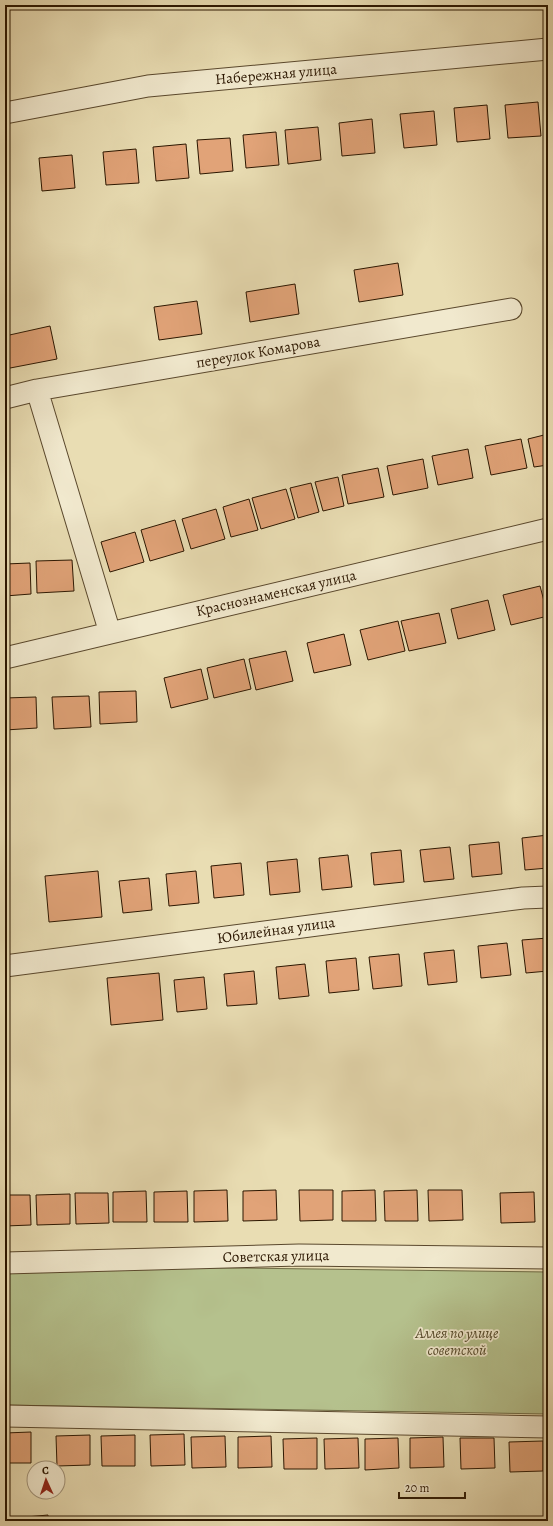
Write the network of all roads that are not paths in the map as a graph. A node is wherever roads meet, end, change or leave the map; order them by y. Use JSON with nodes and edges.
{"nodes":[{"id":1,"x":548,"y":49,"type":"edge"},
{"id":2,"x":5,"y":112,"type":"edge"},
{"id":3,"x":511,"y":309,"type":"dead end"},
{"id":4,"x":37,"y":390,"type":"junction"},
{"id":5,"x":5,"y":398,"type":"edge"},
{"id":6,"x":548,"y":529,"type":"edge"},
{"id":7,"x":110,"y":633,"type":"junction"},
{"id":8,"x":5,"y":658,"type":"edge"},
{"id":9,"x":548,"y":897,"type":"edge"},
{"id":10,"x":5,"y":966,"type":"edge"},
{"id":11,"x":548,"y":1258,"type":"edge"},
{"id":12,"x":5,"y":1263,"type":"edge"},
{"id":13,"x":5,"y":1416,"type":"edge"},
{"id":14,"x":548,"y":1428,"type":"edge"}],
"edges":[{"from":1,"to":2,"type":"street","name":"Набережная улица"},
{"from":3,"to":4,"type":"street","name":"переулок Комарова"},
{"from":4,"to":5,"type":"street","name":"переулок Комарова"},
{"from":4,"to":7,"type":"street"},
{"from":6,"to":7,"type":"street","name":"Краснознаменская улица"},
{"from":7,"to":8,"type":"street","name":"Краснознаменская улица"},
{"from":9,"to":10,"type":"street","name":"Юбилейная улица"},
{"from":11,"to":12,"type":"street","name":"Советская улица"},
{"from":13,"to":14,"type":"street"}]}
